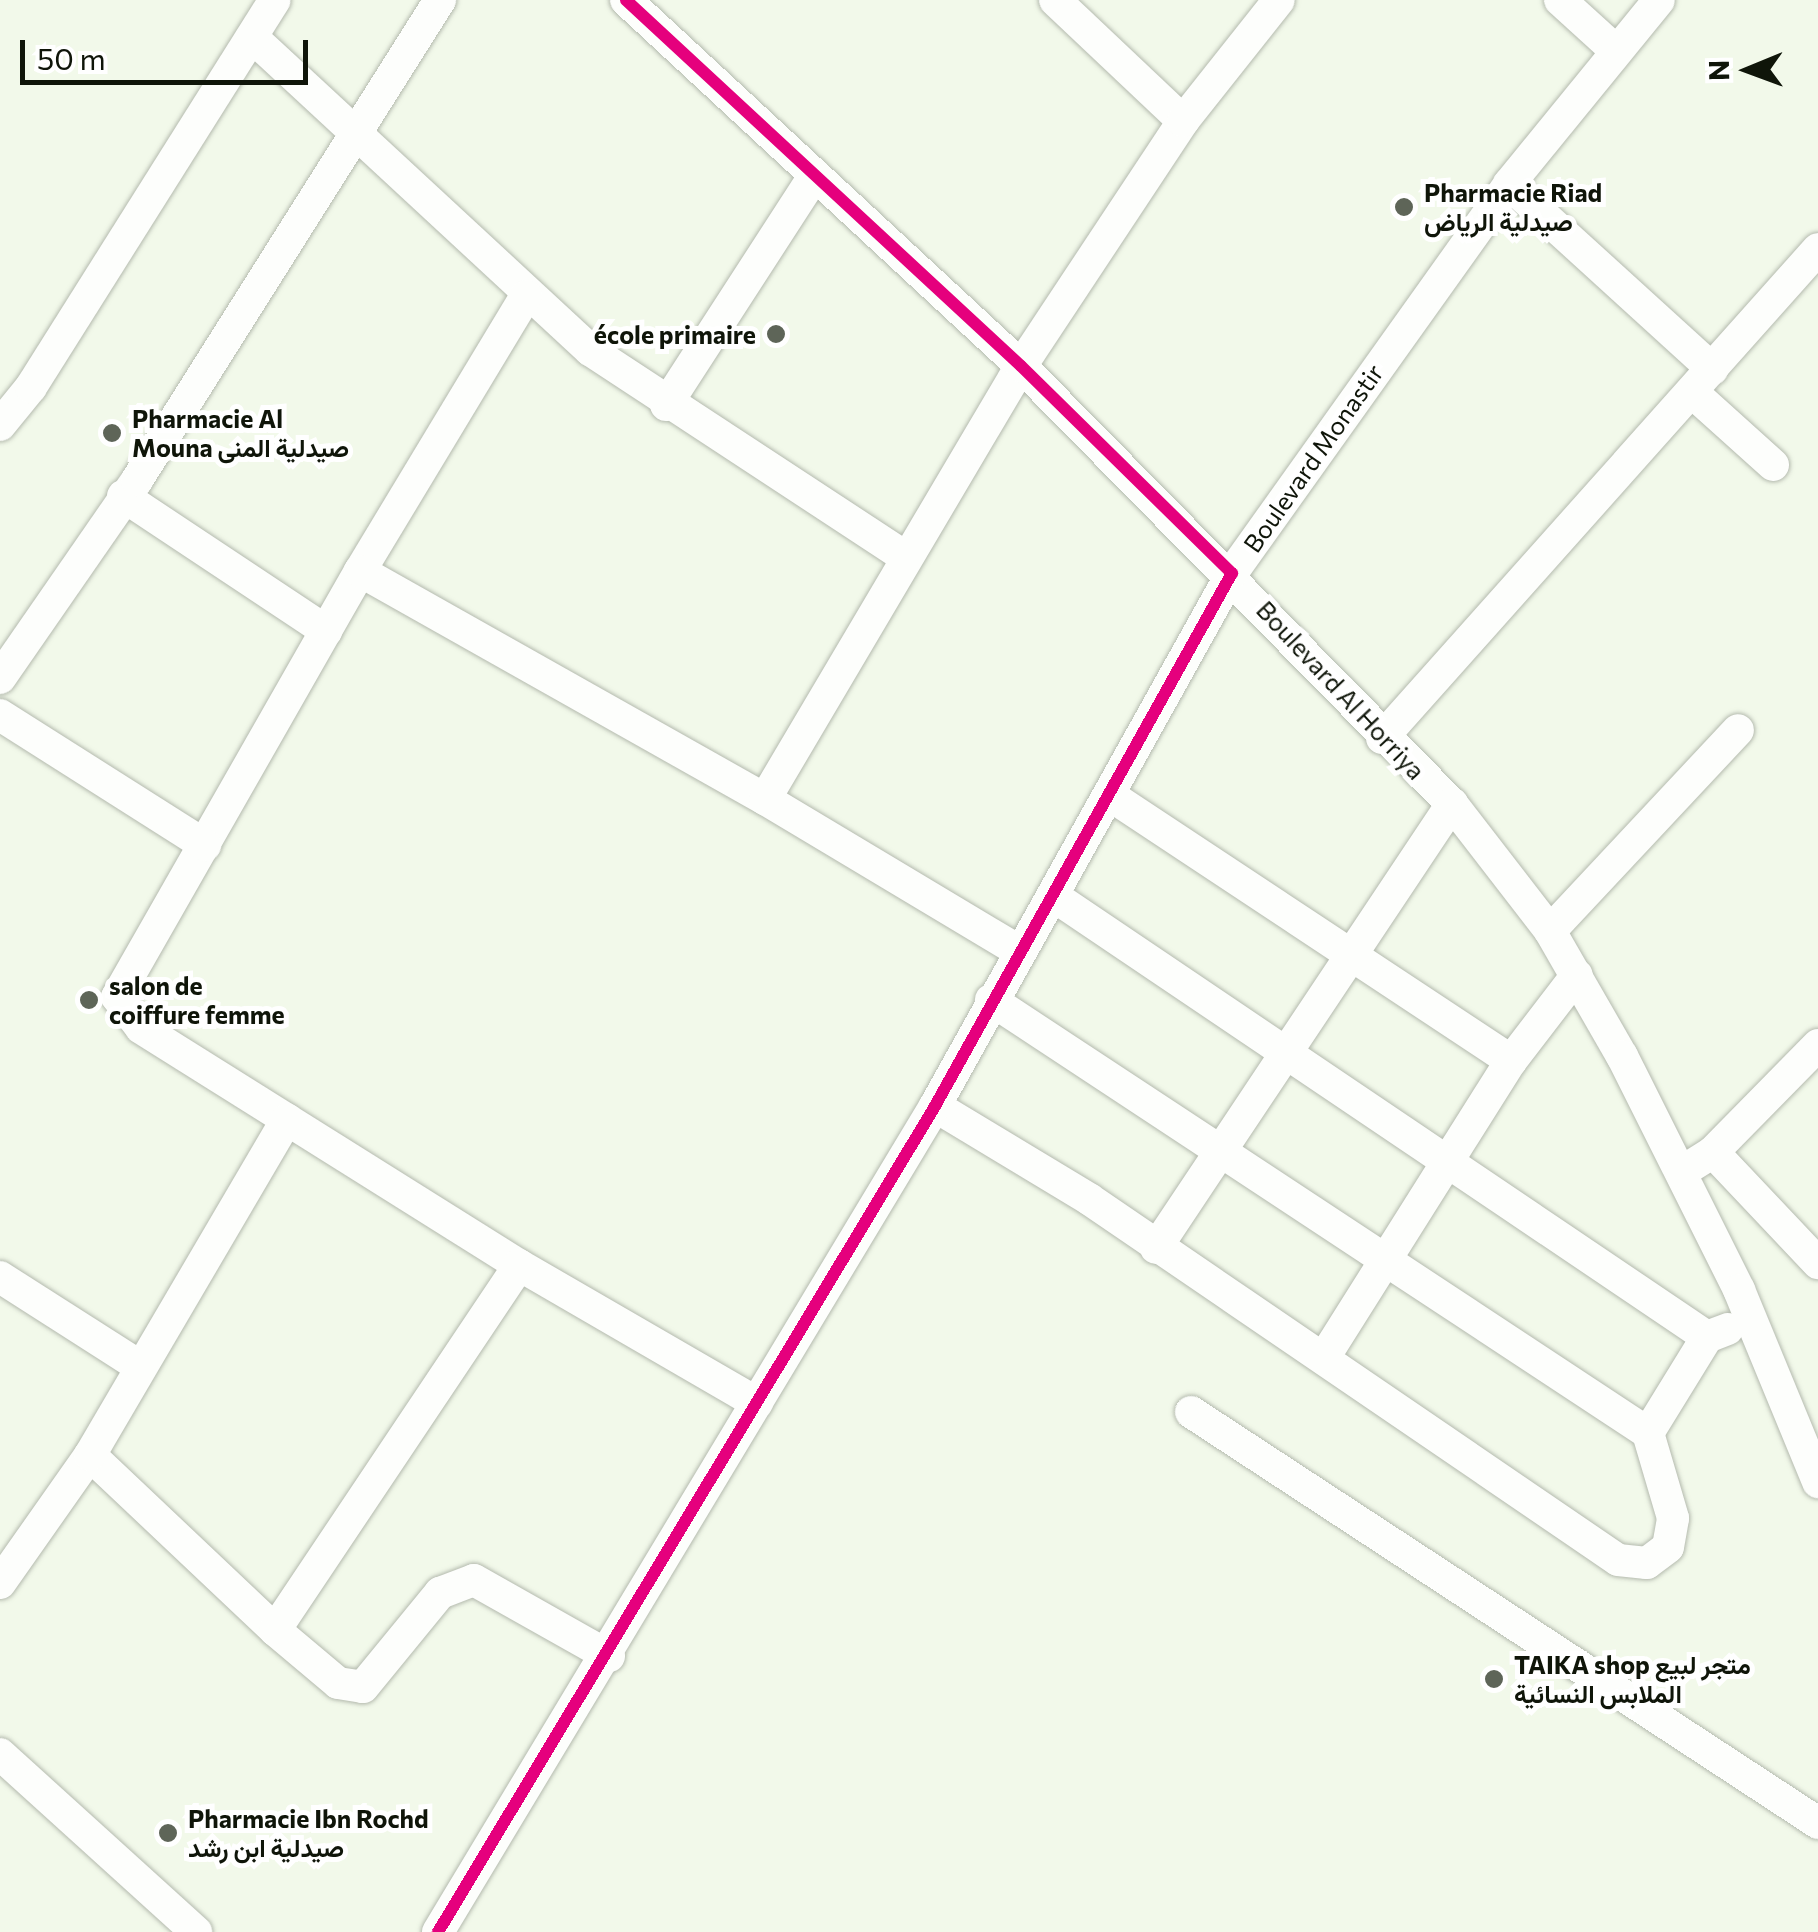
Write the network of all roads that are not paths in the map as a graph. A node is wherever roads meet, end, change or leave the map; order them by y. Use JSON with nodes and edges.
{"nodes":[{"id":1,"x":275,"y":0,"type":"edge"},
{"id":2,"x":440,"y":0,"type":"edge"},
{"id":3,"x":1055,"y":0,"type":"edge"},
{"id":4,"x":1279,"y":0,"type":"edge"},
{"id":5,"x":1560,"y":0,"type":"edge"},
{"id":6,"x":1659,"y":0,"type":"edge"},
{"id":7,"x":637,"y":3,"type":"edge"},
{"id":8,"x":252,"y":37,"type":"junction"},
{"id":9,"x":1614,"y":49,"type":"junction"},
{"id":10,"x":1184,"y":121,"type":"junction"},
{"id":11,"x":353,"y":137,"type":"junction"},
{"id":12,"x":816,"y":175,"type":"junction"},
{"id":13,"x":1509,"y":184,"type":"junction"},
{"id":14,"x":1818,"y":248,"type":"edge"},
{"id":15,"x":526,"y":296,"type":"junction"},
{"id":16,"x":1021,"y":366,"type":"junction"},
{"id":17,"x":1702,"y":380,"type":"junction"},
{"id":18,"x":666,"y":405,"type":"junction"},
{"id":19,"x":0,"y":425,"type":"edge"},
{"id":20,"x":1773,"y":465,"type":"dead end"},
{"id":21,"x":123,"y":496,"type":"junction"},
{"id":22,"x":905,"y":557,"type":"junction"},
{"id":23,"x":360,"y":571,"type":"junction"},
{"id":24,"x":1232,"y":573,"type":"junction"},
{"id":25,"x":326,"y":631,"type":"junction"},
{"id":26,"x":0,"y":678,"type":"edge"},
{"id":27,"x":0,"y":716,"type":"edge"},
{"id":28,"x":1738,"y":730,"type":"dead end"},
{"id":29,"x":1382,"y":738,"type":"junction"},
{"id":30,"x":1110,"y":796,"type":"junction"},
{"id":31,"x":766,"y":799,"type":"junction"},
{"id":32,"x":1452,"y":804,"type":"junction"},
{"id":33,"x":205,"y":846,"type":"junction"},
{"id":34,"x":1055,"y":897,"type":"junction"},
{"id":35,"x":1550,"y":931,"type":"junction"},
{"id":36,"x":1019,"y":951,"type":"junction"},
{"id":37,"x":1354,"y":953,"type":"junction"},
{"id":38,"x":1578,"y":975,"type":"junction"},
{"id":39,"x":991,"y":1000,"type":"junction"},
{"id":40,"x":1818,"y":1045,"type":"edge"},
{"id":41,"x":1289,"y":1051,"type":"junction"},
{"id":42,"x":1511,"y":1062,"type":"junction"},
{"id":43,"x":935,"y":1106,"type":"junction"},
{"id":44,"x":288,"y":1119,"type":"junction"},
{"id":45,"x":1223,"y":1149,"type":"junction"},
{"id":46,"x":1713,"y":1152,"type":"junction"},
{"id":47,"x":1451,"y":1160,"type":"junction"},
{"id":48,"x":1683,"y":1171,"type":"junction"},
{"id":49,"x":1156,"y":1248,"type":"junction"},
{"id":50,"x":1389,"y":1260,"type":"junction"},
{"id":51,"x":1818,"y":1263,"type":"edge"},
{"id":52,"x":519,"y":1265,"type":"junction"},
{"id":53,"x":0,"y":1277,"type":"edge"},
{"id":54,"x":1750,"y":1321,"type":"junction"},
{"id":55,"x":1707,"y":1337,"type":"junction"},
{"id":56,"x":1325,"y":1356,"type":"junction"},
{"id":57,"x":140,"y":1366,"type":"junction"},
{"id":58,"x":758,"y":1403,"type":"junction"},
{"id":59,"x":1190,"y":1412,"type":"dead end"},
{"id":60,"x":1648,"y":1433,"type":"junction"},
{"id":61,"x":90,"y":1455,"type":"junction"},
{"id":62,"x":1818,"y":1482,"type":"edge"},
{"id":63,"x":0,"y":1582,"type":"edge"},
{"id":64,"x":275,"y":1630,"type":"junction"},
{"id":65,"x":609,"y":1656,"type":"junction"},
{"id":66,"x":0,"y":1754,"type":"edge"},
{"id":67,"x":1818,"y":1823,"type":"edge"},
{"id":68,"x":196,"y":1932,"type":"edge"},
{"id":69,"x":438,"y":1932,"type":"edge"}],
"edges":[{"from":1,"to":8,"type":"street"},
{"from":2,"to":11,"type":"street"},
{"from":3,"to":10,"type":"street"},
{"from":4,"to":10,"type":"street"},
{"from":5,"to":9,"type":"street"},
{"from":6,"to":9,"type":"street","name":"Boulevard Monastir"},
{"from":7,"to":12,"type":"street","name":"Boulevard Al Horriya"},
{"from":8,"to":11,"type":"street"},
{"from":8,"to":19,"type":"street"},
{"from":9,"to":13,"type":"street","name":"Boulevard Monastir"},
{"from":10,"to":16,"type":"street"},
{"from":11,"to":15,"type":"street"},
{"from":11,"to":21,"type":"street"},
{"from":12,"to":16,"type":"street","name":"Boulevard Al Horriya"},
{"from":12,"to":18,"type":"street"},
{"from":13,"to":17,"type":"street"},
{"from":13,"to":24,"type":"street","name":"Boulevard Monastir"},
{"from":14,"to":17,"type":"street"},
{"from":15,"to":18,"type":"street"},
{"from":15,"to":23,"type":"street"},
{"from":16,"to":22,"type":"street"},
{"from":16,"to":24,"type":"street","name":"Boulevard Al Horriya"},
{"from":17,"to":20,"type":"street"},
{"from":17,"to":29,"type":"street"},
{"from":18,"to":22,"type":"street"},
{"from":21,"to":25,"type":"street"},
{"from":21,"to":26,"type":"street"},
{"from":22,"to":31,"type":"street"},
{"from":23,"to":25,"type":"street"},
{"from":23,"to":31,"type":"street"},
{"from":24,"to":29,"type":"street","name":"Boulevard Al Horriya"},
{"from":24,"to":30,"type":"street","name":"Boulevard Monastir"},
{"from":25,"to":33,"type":"street"},
{"from":27,"to":33,"type":"street"},
{"from":28,"to":35,"type":"street"},
{"from":29,"to":32,"type":"street","name":"Boulevard Al Horriya"},
{"from":30,"to":34,"type":"street","name":"Boulevard Monastir"},
{"from":30,"to":37,"type":"street"},
{"from":31,"to":36,"type":"street"},
{"from":32,"to":35,"type":"street","name":"Boulevard Al Horriya"},
{"from":32,"to":37,"type":"street"},
{"from":33,"to":44,"type":"street"},
{"from":34,"to":36,"type":"street","name":"Boulevard Monastir"},
{"from":34,"to":41,"type":"street"},
{"from":35,"to":38,"type":"street","name":"Boulevard Al Horriya"},
{"from":36,"to":39,"type":"street","name":"Boulevard Monastir"},
{"from":37,"to":41,"type":"street"},
{"from":37,"to":42,"type":"street"},
{"from":38,"to":42,"type":"street"},
{"from":38,"to":48,"type":"street","name":"Boulevard Al Horriya"},
{"from":39,"to":43,"type":"street","name":"Boulevard Monastir"},
{"from":39,"to":45,"type":"street"},
{"from":40,"to":46,"type":"street"},
{"from":41,"to":45,"type":"street"},
{"from":41,"to":47,"type":"street"},
{"from":42,"to":47,"type":"street"},
{"from":43,"to":49,"type":"street"},
{"from":43,"to":58,"type":"street","name":"Boulevard Monastir"},
{"from":44,"to":52,"type":"street"},
{"from":44,"to":57,"type":"street"},
{"from":45,"to":49,"type":"street"},
{"from":45,"to":50,"type":"street"},
{"from":46,"to":48,"type":"street"},
{"from":46,"to":51,"type":"street"},
{"from":47,"to":50,"type":"street"},
{"from":47,"to":55,"type":"street"},
{"from":48,"to":54,"type":"street","name":"Boulevard Al Horriya"},
{"from":49,"to":56,"type":"street"},
{"from":50,"to":56,"type":"street"},
{"from":50,"to":60,"type":"street"},
{"from":52,"to":58,"type":"street"},
{"from":52,"to":64,"type":"street"},
{"from":53,"to":57,"type":"street"},
{"from":54,"to":55,"type":"street"},
{"from":54,"to":62,"type":"street","name":"Boulevard Al Horriya"},
{"from":55,"to":60,"type":"street"},
{"from":56,"to":60,"type":"street"},
{"from":57,"to":61,"type":"street"},
{"from":58,"to":65,"type":"street","name":"Boulevard Monastir"},
{"from":59,"to":67,"type":"street"},
{"from":61,"to":63,"type":"street"},
{"from":61,"to":64,"type":"street"},
{"from":64,"to":65,"type":"street"},
{"from":65,"to":69,"type":"street","name":"Boulevard Monastir"},
{"from":66,"to":68,"type":"street"}]}
